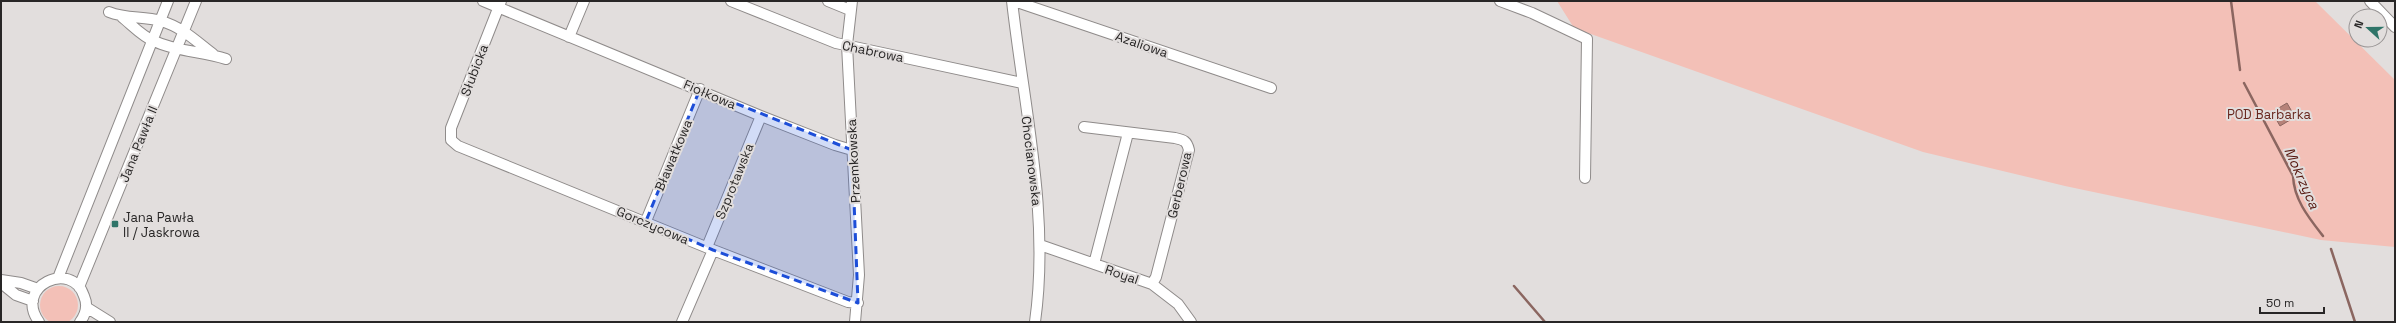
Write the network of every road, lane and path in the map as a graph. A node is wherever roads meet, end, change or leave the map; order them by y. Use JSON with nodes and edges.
{"nodes":[{"id":1,"x":168,"y":1,"type":"edge"},
{"id":2,"x":196,"y":1,"type":"edge"},
{"id":3,"x":483,"y":1,"type":"edge"},
{"id":4,"x":584,"y":1,"type":"edge"},
{"id":5,"x":731,"y":1,"type":"edge"},
{"id":6,"x":828,"y":1,"type":"edge"},
{"id":7,"x":1500,"y":1,"type":"edge"},
{"id":8,"x":2370,"y":1,"type":"edge"},
{"id":9,"x":1013,"y":2,"type":"edge"},
{"id":10,"x":500,"y":4,"type":"edge"},
{"id":11,"x":851,"y":6,"type":"edge"},
{"id":12,"x":108,"y":12,"type":"dead end"},
{"id":13,"x":122,"y":17,"type":"junction"},
{"id":14,"x":160,"y":21,"type":"junction"},
{"id":15,"x":2395,"y":27,"type":"edge"},
{"id":16,"x":184,"y":30,"type":"junction"},
{"id":17,"x":569,"y":37,"type":"junction"},
{"id":18,"x":152,"y":41,"type":"junction"},
{"id":19,"x":847,"y":45,"type":"junction"},
{"id":20,"x":177,"y":50,"type":"junction"},
{"id":21,"x":213,"y":54,"type":"junction"},
{"id":22,"x":226,"y":59,"type":"dead end"},
{"id":23,"x":1022,"y":83,"type":"junction"},
{"id":24,"x":1270,"y":88,"type":"dead end"},
{"id":25,"x":700,"y":89,"type":"junction"},
{"id":26,"x":761,"y":116,"type":"junction"},
{"id":27,"x":1084,"y":127,"type":"dead end"},
{"id":28,"x":1128,"y":133,"type":"junction"},
{"id":29,"x":451,"y":140,"type":"joint"},
{"id":30,"x":852,"y":150,"type":"junction"},
{"id":31,"x":1585,"y":178,"type":"dead end"},
{"id":32,"x":646,"y":221,"type":"junction"},
{"id":33,"x":1040,"y":245,"type":"junction"},
{"id":34,"x":710,"y":249,"type":"junction"},
{"id":35,"x":1094,"y":264,"type":"junction"},
{"id":36,"x":58,"y":278,"type":"junction"},
{"id":37,"x":1,"y":282,"type":"edge"},
{"id":38,"x":1152,"y":284,"type":"junction"},
{"id":39,"x":79,"y":287,"type":"junction"},
{"id":40,"x":38,"y":289,"type":"junction"},
{"id":41,"x":33,"y":301,"type":"junction"},
{"id":42,"x":858,"y":303,"type":"junction"},
{"id":43,"x":86,"y":307,"type":"junction"},
{"id":44,"x":39,"y":322,"type":"edge"},
{"id":45,"x":81,"y":322,"type":"edge"},
{"id":46,"x":110,"y":322,"type":"edge"},
{"id":47,"x":682,"y":322,"type":"edge"},
{"id":48,"x":856,"y":322,"type":"edge"},
{"id":49,"x":1035,"y":322,"type":"edge"},
{"id":50,"x":1191,"y":322,"type":"edge"}],
"edges":[{"from":1,"to":14,"type":"street","name":"Jana Pawła II"},
{"from":2,"to":16,"type":"street","name":"Jana Pawła II"},
{"from":3,"to":10,"type":"street","name":"Fiołkowa"},
{"from":4,"to":17,"type":"street"},
{"from":5,"to":19,"type":"street","name":"Chabrowa"},
{"from":6,"to":11,"type":"street"},
{"from":7,"to":31,"type":"street"},
{"from":8,"to":15,"type":"street"},
{"from":9,"to":23,"type":"street","name":"Chocianowska"},
{"from":9,"to":24,"type":"street","name":"Azaliowa"},
{"from":10,"to":17,"type":"street","name":"Fiołkowa"},
{"from":10,"to":29,"type":"street","name":"Słubicka"},
{"from":11,"to":19,"type":"street","name":"Przemkowska"},
{"from":12,"to":13,"type":"street"},
{"from":13,"to":14,"type":"street"},
{"from":13,"to":18,"type":"street"},
{"from":14,"to":16,"type":"street"},
{"from":14,"to":18,"type":"street","name":"Jana Pawła II"},
{"from":16,"to":20,"type":"street","name":"Jana Pawła II"},
{"from":16,"to":21,"type":"street"},
{"from":17,"to":25,"type":"street","name":"Fiołkowa"},
{"from":18,"to":20,"type":"street"},
{"from":18,"to":36,"type":"street","name":"Jana Pawła II"},
{"from":19,"to":23,"type":"street","name":"Chabrowa"},
{"from":19,"to":30,"type":"street","name":"Przemkowska"},
{"from":20,"to":21,"type":"street"},
{"from":20,"to":39,"type":"street","name":"Jana Pawła II"},
{"from":21,"to":22,"type":"street"},
{"from":23,"to":33,"type":"street","name":"Chocianowska"},
{"from":25,"to":26,"type":"street","name":"Fiołkowa"},
{"from":25,"to":32,"type":"street","name":"Bławatkowa"},
{"from":26,"to":30,"type":"street","name":"Fiołkowa"},
{"from":26,"to":34,"type":"street","name":"Szprotawska"},
{"from":27,"to":28,"type":"street","name":"Gerberowa"},
{"from":28,"to":35,"type":"street"},
{"from":28,"to":38,"type":"street","name":"Gerberowa"},
{"from":29,"to":32,"type":"street","name":"Gorczycowa"},
{"from":30,"to":42,"type":"street","name":"Przemkowska"},
{"from":32,"to":34,"type":"street","name":"Gorczycowa"},
{"from":33,"to":35,"type":"street","name":"Royal"},
{"from":33,"to":49,"type":"street","name":"Chocianowska"},
{"from":34,"to":42,"type":"street","name":"Gorczycowa"},
{"from":34,"to":47,"type":"street","name":"Szprotawska"},
{"from":35,"to":38,"type":"street","name":"Royal"},
{"from":36,"to":39,"type":"street"},
{"from":36,"to":40,"type":"street"},
{"from":37,"to":40,"type":"street"},
{"from":37,"to":41,"type":"street"},
{"from":38,"to":50,"type":"street","name":"Royal"},
{"from":39,"to":43,"type":"street"},
{"from":40,"to":41,"type":"street"},
{"from":41,"to":44,"type":"street"},
{"from":42,"to":48,"type":"street","name":"Przemkowska"},
{"from":43,"to":45,"type":"street"},
{"from":43,"to":46,"type":"street"}]}
